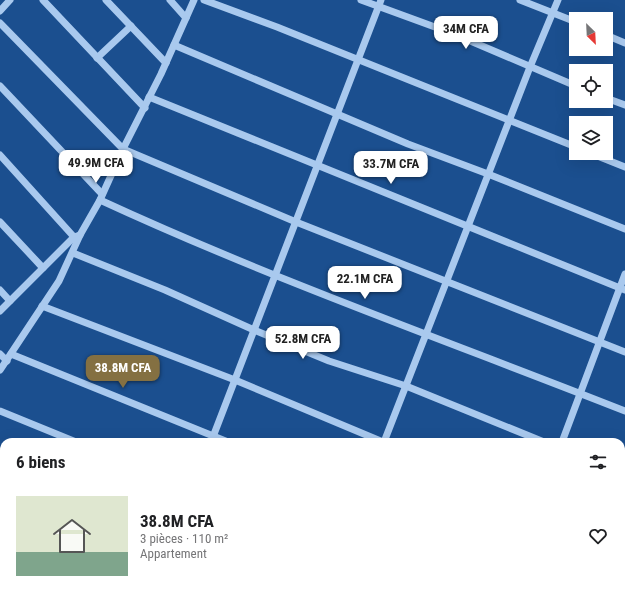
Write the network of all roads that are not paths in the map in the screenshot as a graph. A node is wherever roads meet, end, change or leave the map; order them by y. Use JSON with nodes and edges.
{"nodes":[{"id":1,"x":10,"y":0,"type":"edge"},
{"id":2,"x":42,"y":0,"type":"edge"},
{"id":3,"x":106,"y":0,"type":"edge"},
{"id":4,"x":170,"y":0,"type":"edge"},
{"id":5,"x":194,"y":0,"type":"edge"},
{"id":6,"x":204,"y":0,"type":"edge"},
{"id":7,"x":361,"y":0,"type":"edge"},
{"id":8,"x":382,"y":0,"type":"edge"},
{"id":9,"x":520,"y":0,"type":"edge"},
{"id":10,"x":558,"y":0,"type":"edge"},
{"id":11,"x":378,"y":7,"type":"junction"},
{"id":12,"x":0,"y":11,"type":"edge"},
{"id":13,"x":553,"y":13,"type":"junction"},
{"id":14,"x":186,"y":18,"type":"junction"},
{"id":15,"x":569,"y":19,"type":"edge"},
{"id":16,"x":0,"y":23,"type":"edge"},
{"id":17,"x":131,"y":26,"type":"junction"},
{"id":18,"x":613,"y":38,"type":"edge"},
{"id":19,"x":625,"y":43,"type":"edge"},
{"id":20,"x":174,"y":45,"type":"junction"},
{"id":21,"x":97,"y":58,"type":"junction"},
{"id":22,"x":358,"y":61,"type":"junction"},
{"id":23,"x":166,"y":63,"type":"junction"},
{"id":24,"x":530,"y":67,"type":"junction"},
{"id":25,"x":569,"y":83,"type":"edge"},
{"id":26,"x":0,"y":86,"type":"edge"},
{"id":27,"x":150,"y":97,"type":"junction"},
{"id":28,"x":613,"y":101,"type":"edge"},
{"id":29,"x":625,"y":105,"type":"edge"},
{"id":30,"x":145,"y":108,"type":"junction"},
{"id":31,"x":338,"y":113,"type":"junction"},
{"id":32,"x":509,"y":121,"type":"junction"},
{"id":33,"x":569,"y":145,"type":"edge"},
{"id":34,"x":123,"y":149,"type":"junction"},
{"id":35,"x":0,"y":155,"type":"edge"},
{"id":36,"x":608,"y":160,"type":"edge"},
{"id":37,"x":318,"y":166,"type":"junction"},
{"id":38,"x":625,"y":167,"type":"edge"},
{"id":39,"x":488,"y":174,"type":"junction"},
{"id":40,"x":101,"y":197,"type":"junction"},
{"id":41,"x":0,"y":222,"type":"edge"},
{"id":42,"x":296,"y":222,"type":"junction"},
{"id":43,"x":469,"y":226,"type":"junction"},
{"id":44,"x":625,"y":230,"type":"edge"},
{"id":45,"x":77,"y":236,"type":"junction"},
{"id":46,"x":73,"y":252,"type":"junction"},
{"id":47,"x":43,"y":268,"type":"junction"},
{"id":48,"x":625,"y":274,"type":"edge"},
{"id":49,"x":275,"y":275,"type":"junction"},
{"id":50,"x":448,"y":281,"type":"junction"},
{"id":51,"x":622,"y":289,"type":"edge"},
{"id":52,"x":0,"y":290,"type":"edge"},
{"id":53,"x":10,"y":301,"type":"junction"},
{"id":54,"x":42,"y":306,"type":"junction"},
{"id":55,"x":0,"y":311,"type":"edge"},
{"id":56,"x":254,"y":330,"type":"junction"},
{"id":57,"x":426,"y":335,"type":"junction"},
{"id":58,"x":600,"y":341,"type":"junction"},
{"id":59,"x":625,"y":352,"type":"edge"},
{"id":60,"x":0,"y":354,"type":"edge"},
{"id":61,"x":9,"y":357,"type":"junction"},
{"id":62,"x":0,"y":370,"type":"edge"},
{"id":63,"x":235,"y":380,"type":"junction"},
{"id":64,"x":406,"y":386,"type":"junction"},
{"id":65,"x":581,"y":393,"type":"junction"},
{"id":66,"x":0,"y":411,"type":"edge"},
{"id":67,"x":625,"y":411,"type":"edge"},
{"id":68,"x":66,"y":438,"type":"edge"},
{"id":69,"x":210,"y":438,"type":"edge"},
{"id":70,"x":212,"y":438,"type":"edge"},
{"id":71,"x":374,"y":438,"type":"edge"},
{"id":72,"x":386,"y":438,"type":"edge"},
{"id":73,"x":534,"y":438,"type":"edge"},
{"id":74,"x":564,"y":438,"type":"edge"}],
"edges":[{"from":1,"to":12,"type":"street"},
{"from":2,"to":21,"type":"street"},
{"from":3,"to":17,"type":"street"},
{"from":4,"to":14,"type":"street"},
{"from":5,"to":14,"type":"street"},
{"from":6,"to":22,"type":"street"},
{"from":7,"to":11,"type":"street"},
{"from":8,"to":11,"type":"street"},
{"from":9,"to":13,"type":"street"},
{"from":10,"to":13,"type":"street"},
{"from":11,"to":22,"type":"street"},
{"from":11,"to":24,"type":"street"},
{"from":13,"to":15,"type":"street"},
{"from":13,"to":24,"type":"street"},
{"from":14,"to":20,"type":"street"},
{"from":16,"to":34,"type":"street"},
{"from":17,"to":21,"type":"street"},
{"from":17,"to":23,"type":"street"},
{"from":18,"to":19,"type":"street"},
{"from":20,"to":23,"type":"street"},
{"from":20,"to":31,"type":"street"},
{"from":21,"to":30,"type":"street"},
{"from":22,"to":31,"type":"street"},
{"from":22,"to":32,"type":"street"},
{"from":23,"to":27,"type":"street"},
{"from":24,"to":25,"type":"street"},
{"from":24,"to":32,"type":"street"},
{"from":26,"to":40,"type":"street"},
{"from":27,"to":30,"type":"street"},
{"from":27,"to":37,"type":"street"},
{"from":28,"to":29,"type":"street"},
{"from":30,"to":34,"type":"street"},
{"from":31,"to":37,"type":"street"},
{"from":31,"to":39,"type":"street"},
{"from":32,"to":33,"type":"street"},
{"from":32,"to":39,"type":"street"},
{"from":34,"to":40,"type":"street"},
{"from":34,"to":42,"type":"street"},
{"from":35,"to":45,"type":"street"},
{"from":36,"to":38,"type":"street"},
{"from":37,"to":42,"type":"street"},
{"from":37,"to":43,"type":"street"},
{"from":39,"to":43,"type":"street"},
{"from":39,"to":44,"type":"street"},
{"from":40,"to":45,"type":"street"},
{"from":40,"to":49,"type":"street"},
{"from":41,"to":47,"type":"street"},
{"from":42,"to":49,"type":"street"},
{"from":42,"to":50,"type":"street"},
{"from":43,"to":50,"type":"street"},
{"from":43,"to":51,"type":"street"},
{"from":45,"to":46,"type":"street"},
{"from":45,"to":47,"type":"street"},
{"from":46,"to":54,"type":"street"},
{"from":46,"to":56,"type":"street"},
{"from":47,"to":53,"type":"street"},
{"from":48,"to":51,"type":"street"},
{"from":49,"to":56,"type":"street"},
{"from":49,"to":57,"type":"street"},
{"from":50,"to":57,"type":"street"},
{"from":50,"to":58,"type":"street"},
{"from":51,"to":58,"type":"street"},
{"from":52,"to":53,"type":"street"},
{"from":53,"to":55,"type":"street"},
{"from":54,"to":61,"type":"street"},
{"from":54,"to":63,"type":"street"},
{"from":56,"to":63,"type":"street"},
{"from":56,"to":64,"type":"street"},
{"from":57,"to":64,"type":"street"},
{"from":57,"to":65,"type":"street"},
{"from":58,"to":59,"type":"street"},
{"from":58,"to":65,"type":"street"},
{"from":60,"to":61,"type":"street"},
{"from":61,"to":62,"type":"street"},
{"from":61,"to":69,"type":"street"},
{"from":63,"to":70,"type":"street"},
{"from":63,"to":71,"type":"street"},
{"from":64,"to":72,"type":"street"},
{"from":64,"to":73,"type":"street"},
{"from":65,"to":67,"type":"street"},
{"from":65,"to":74,"type":"street"},
{"from":66,"to":68,"type":"street"}]}
